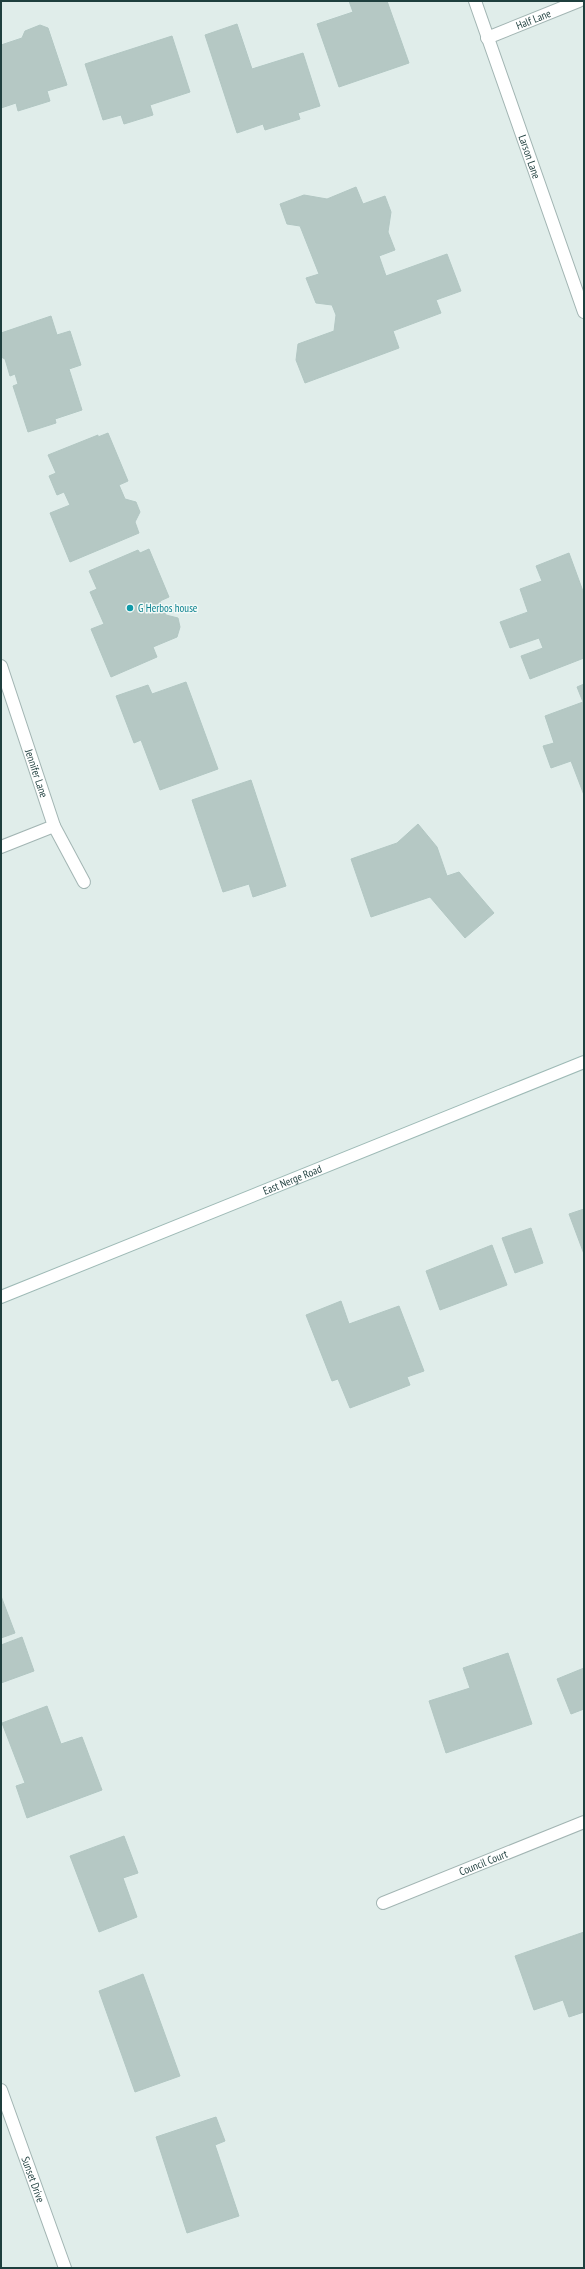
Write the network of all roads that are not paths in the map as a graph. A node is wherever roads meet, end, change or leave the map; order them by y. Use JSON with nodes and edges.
{"nodes":[{"id":1,"x":475,"y":1,"type":"edge"},
{"id":2,"x":579,"y":1,"type":"edge"},
{"id":3,"x":488,"y":38,"type":"junction"},
{"id":4,"x":584,"y":312,"type":"edge"},
{"id":5,"x":1,"y":666,"type":"edge"},
{"id":6,"x":54,"y":826,"type":"junction"},
{"id":7,"x":1,"y":847,"type":"edge"},
{"id":8,"x":84,"y":882,"type":"dead end"},
{"id":9,"x":584,"y":1062,"type":"edge"},
{"id":10,"x":1,"y":1297,"type":"edge"},
{"id":11,"x":584,"y":1822,"type":"edge"},
{"id":12,"x":383,"y":1903,"type":"dead end"},
{"id":13,"x":1,"y":2090,"type":"edge"},
{"id":14,"x":65,"y":2268,"type":"edge"}],
"edges":[{"from":1,"to":3,"type":"street","name":"Larson Lane"},
{"from":2,"to":3,"type":"street","name":"Half Lane"},
{"from":3,"to":4,"type":"street","name":"Larson Lane"},
{"from":5,"to":6,"type":"street","name":"Jennifer Lane"},
{"from":6,"to":7,"type":"street"},
{"from":6,"to":8,"type":"street","name":"Jennifer Lane"},
{"from":9,"to":10,"type":"street","name":"East Nerge Road"},
{"from":11,"to":12,"type":"street","name":"Council Court"},
{"from":13,"to":14,"type":"street","name":"Sunset Drive"}]}
